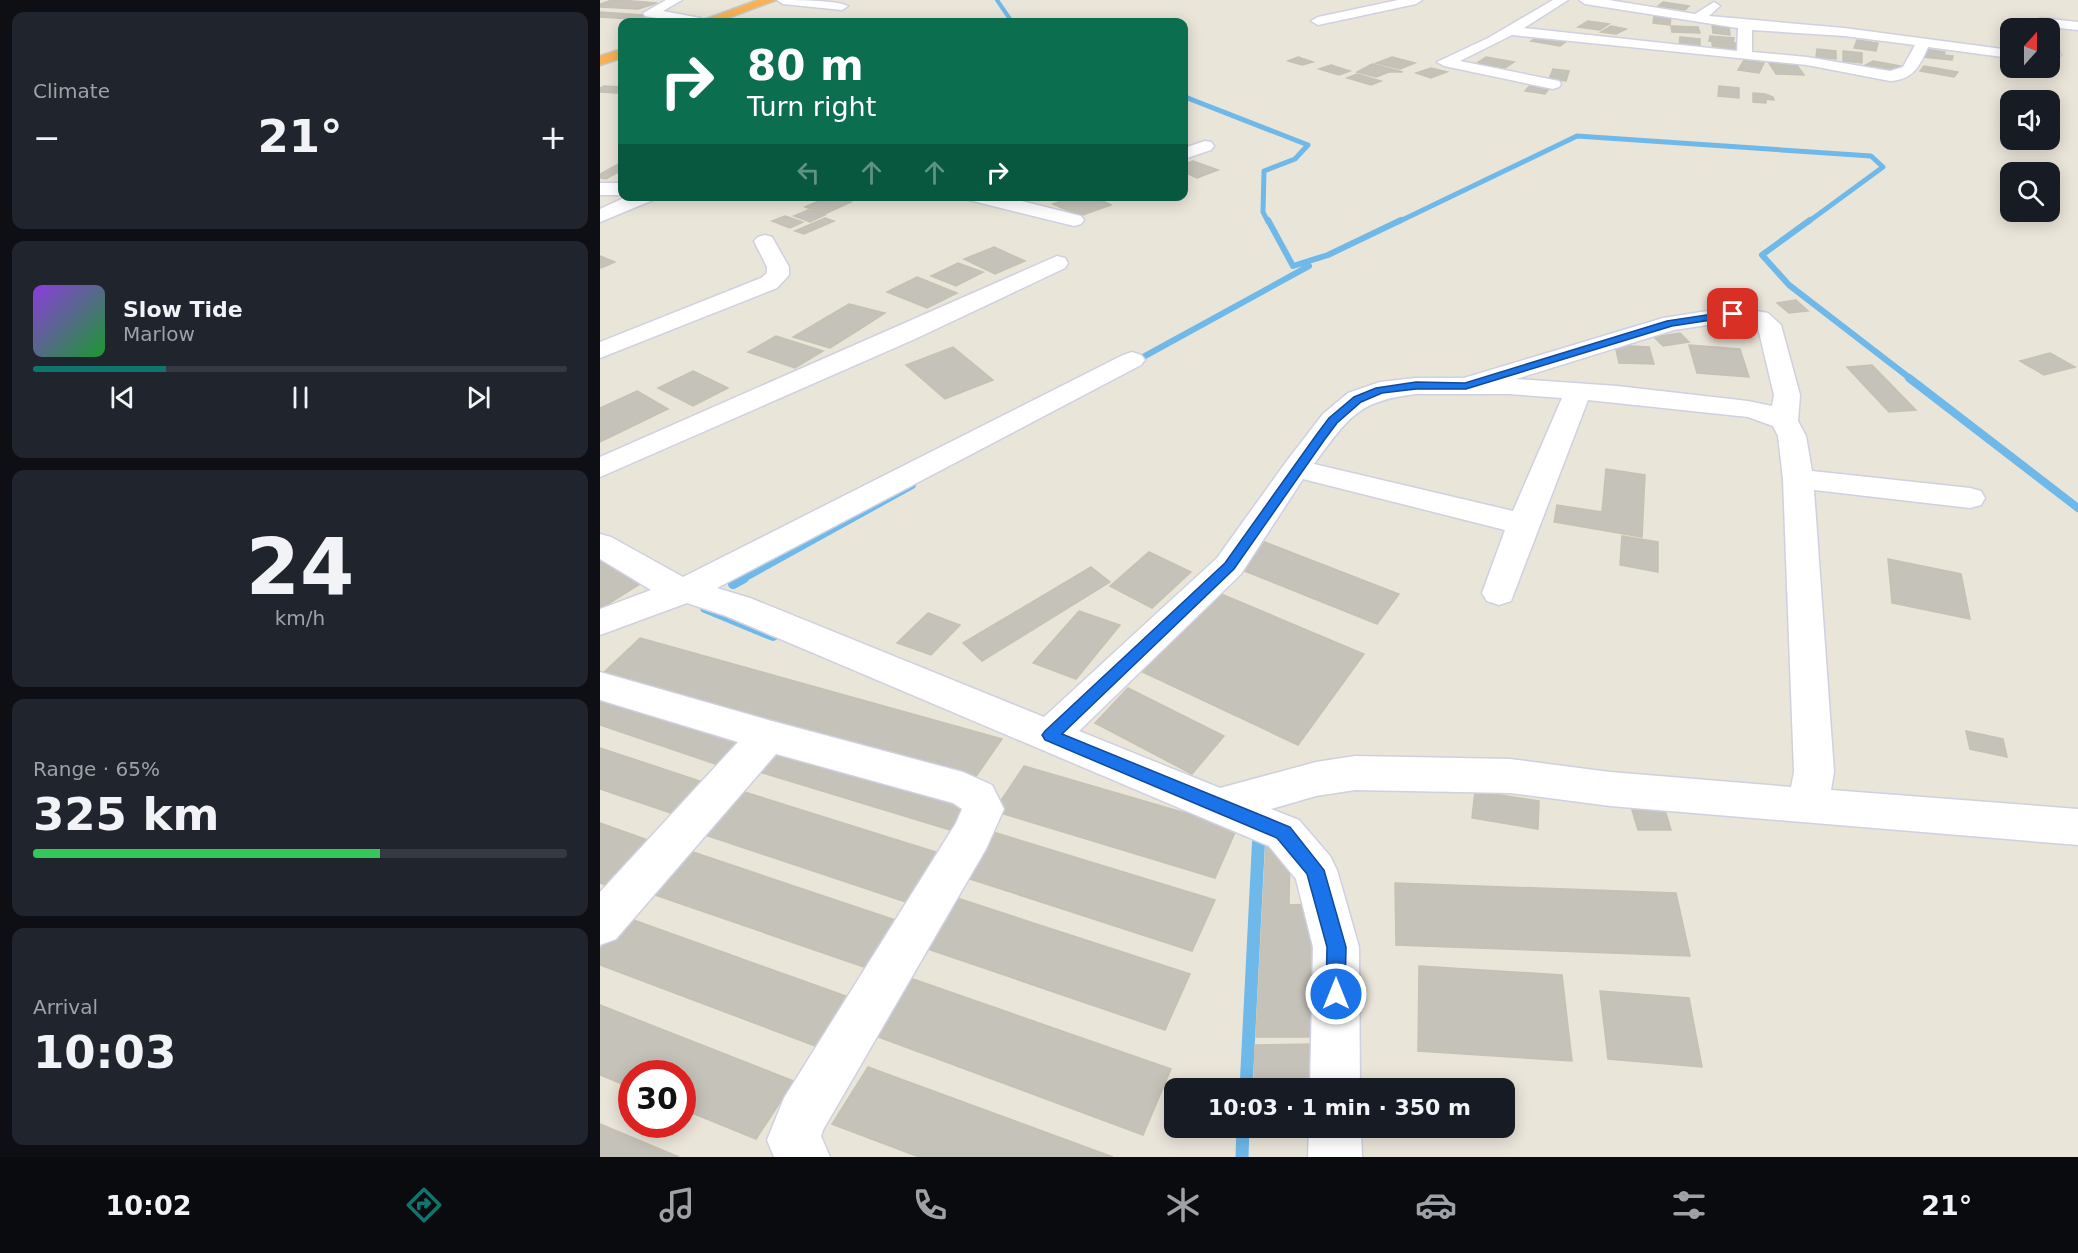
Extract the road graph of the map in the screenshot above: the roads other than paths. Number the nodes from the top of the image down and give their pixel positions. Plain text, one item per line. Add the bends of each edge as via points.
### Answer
1 (676, 0) edge
2 (770, 0) edge
3 (783, 0) edge
4 (1416, 0) edge
5 (1562, 0) edge
6 (1585, 0) edge
7 (1722, 0) edge
8 (842, 6) dead end
9 (678, 18) edge
10 (717, 18) edge
11 (1697, 18) junction
12 (1318, 21) dead end
13 (2060, 24) edge
14 (1743, 25) junction
15 (2078, 26) edge
16 (1509, 31) junction
17 (1923, 42) junction
18 (2000, 53) edge
19 (618, 54) edge
20 (1744, 56) junction
21 (600, 61) edge
22 (1731, 73) dead end
23 (1553, 84) dead end
24 (1205, 146) dead end
25 (1188, 152) edge
26 (634, 201) edge
27 (997, 201) edge
28 (1046, 201) edge
29 (1027, 208) junction
30 (600, 216) edge
31 (1074, 220) dead end
32 (765, 241) dead end
33 (1057, 263) dead end
34 (600, 351) edge
35 (1132, 360) dead end
36 (1466, 386) junction
37 (1578, 391) junction
38 (1784, 421) junction
39 (600, 468) edge
40 (1296, 468) junction
41 (1798, 478) junction
42 (1970, 498) dead end
43 (1523, 525) junction
44 (600, 545) edge
45 (686, 590) junction
46 (1499, 592) dead end
47 (600, 622) edge
48 (600, 686) edge
49 (1050, 735) junction
50 (768, 736) junction
51 (1220, 806) junction
52 (1808, 806) junction
53 (2078, 827) edge
54 (600, 924) edge
55 (1335, 1078) edge
56 (1335, 1138) edge
57 (803, 1157) edge
58 (1335, 1157) edge

1 - 9 street via 651,13
2 - 10 highway
3 - 8 street
4 - 12 street
5 - 16 street
6 - 11 street
7 - 11 street
11 - 14 street
13 - 15 street
14 - 17 street
14 - 20 street
16 - 20 street
16 - 23 street via 1445,63
17 - 18 street
17 - 20 street via 1911,69 1899,77 1807,61
19 - 21 highway
20 - 22 street
24 - 25 street
26 - 30 street
27 - 29 street
28 - 29 street
29 - 31 street
32 - 34 street via 778,267 778,275 769,283
33 - 39 street
35 - 45 street
36 - 37 street
36 - 38 street via 1671,323 1746,315 1769,325 1787,395
36 - 40 street via 1380,390 1358,399 1333,420
37 - 38 street via 1748,409
37 - 43 street
38 - 41 street via 1792,436
40 - 43 street
40 - 49 street via 1229,566
41 - 42 street
41 - 52 street via 1814,772
43 - 46 street
44 - 45 street via 664,583
45 - 47 street
45 - 49 street via 738,607
48 - 50 street
49 - 51 street
50 - 54 street
50 - 57 street via 963,789 978,797 983,809 971,836 802,1116 793,1140
51 - 52 street via 1316,779 1355,773 1510,776
51 - 55 street via 1284,832 1315,870 1336,947
52 - 53 street
56 - 58 street

